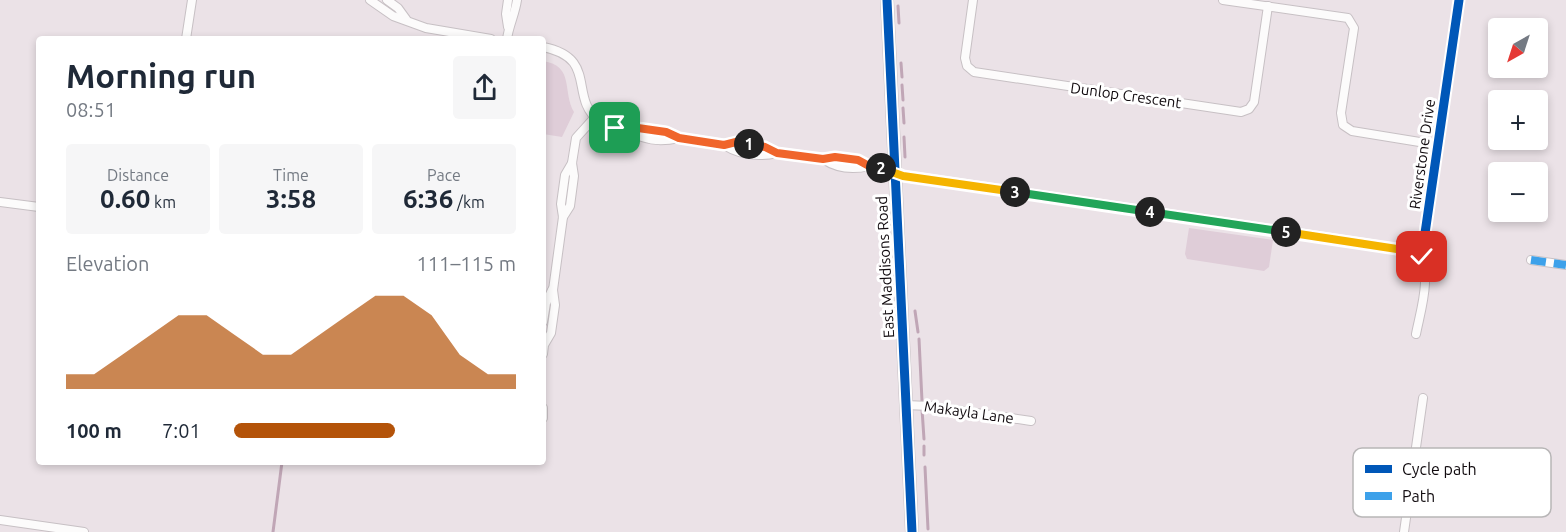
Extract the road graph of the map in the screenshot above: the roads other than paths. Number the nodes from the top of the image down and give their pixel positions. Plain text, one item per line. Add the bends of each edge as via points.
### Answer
1 (370, 0) edge
2 (387, 0) edge
3 (508, 0) edge
4 (517, 0) edge
5 (887, 0) edge
6 (973, 0) edge
7 (1223, 0) edge
8 (1459, 0) edge
9 (191, 1) edge
10 (1268, 6) junction
11 (406, 20) junction
12 (508, 27) junction
13 (434, 34) edge
14 (186, 36) edge
15 (457, 36) edge
16 (507, 36) edge
17 (546, 47) edge
18 (594, 117) junction
19 (1438, 145) junction
20 (895, 173) junction
21 (0, 202) edge
22 (36, 207) edge
23 (1417, 250) junction
24 (1531, 260) dead end
25 (1566, 265) edge
26 (553, 290) junction
27 (546, 303) edge
28 (1416, 334) dead end
29 (546, 341) edge
30 (1423, 398) dead end
31 (906, 405) junction
32 (1031, 421) dead end
33 (1416, 448) edge
34 (1406, 517) edge
35 (0, 520) edge
36 (84, 532) edge
37 (912, 532) edge
38 (1404, 532) edge

1 - 11 street
2 - 11 street
3 - 12 street
4 - 12 street
5 - 20 street, East Maddisons Road
6 - 10 street, Dunlop Crescent via 965,58 974,72 1241,112 1254,102
7 - 10 street
8 - 19 street, Riverstone Drive
9 - 14 street
10 - 19 street via 1351,21 1353,33 1341,118 1345,128
11 - 13 street
12 - 16 street
13 - 15 street
17 - 18 street via 564,53 577,67 586,104
18 - 20 street via 607,126 624,130 655,130 724,145 736,142 765,147 777,153 858,160
18 - 26 street via 576,138 570,206 563,217
19 - 23 street, Riverstone Drive via 1424,240
20 - 23 street
20 - 31 street, East Maddisons Road
21 - 22 street
23 - 28 street via 1424,263 1424,283
24 - 25 street
26 - 27 street
26 - 29 street via 555,304
30 - 33 street
31 - 32 street, Makayla Lane
31 - 37 street, East Maddisons Road
34 - 38 street
35 - 36 street

